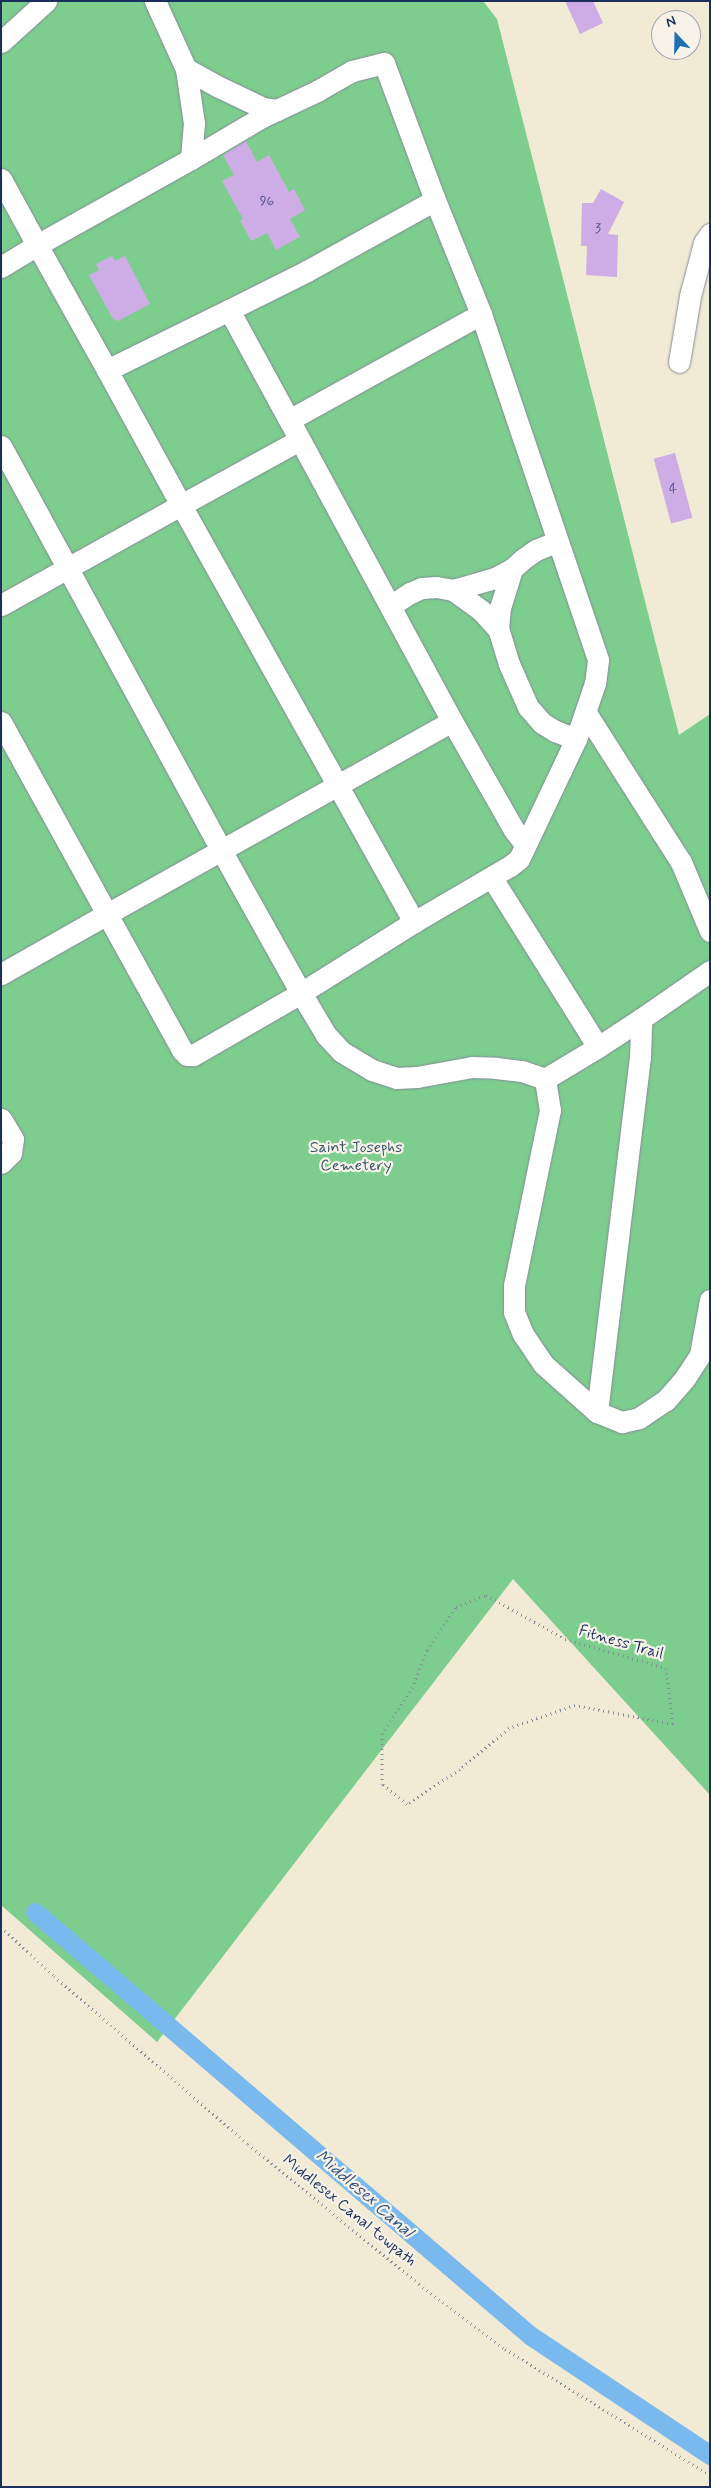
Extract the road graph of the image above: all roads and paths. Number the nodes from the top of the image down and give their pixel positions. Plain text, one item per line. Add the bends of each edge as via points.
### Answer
1 (46, 1) edge
2 (154, 1) edge
3 (1, 42) edge
4 (186, 69) junction
5 (277, 110) junction
6 (191, 159) junction
7 (1, 179) edge
8 (435, 200) junction
9 (710, 234) edge
10 (37, 244) junction
11 (2, 268) edge
12 (229, 310) junction
13 (481, 314) junction
14 (679, 362) dead end
15 (108, 370) junction
16 (289, 420) junction
17 (299, 440) junction
18 (1, 446) edge
19 (180, 505) junction
20 (556, 542) junction
21 (68, 567) junction
22 (512, 569) junction
23 (453, 590) junction
24 (1, 605) edge
25 (390, 606) junction
26 (498, 629) junction
27 (586, 713) junction
28 (452, 721) junction
29 (1, 722) edge
30 (576, 739) junction
31 (339, 786) junction
32 (525, 844) junction
33 (221, 850) junction
34 (492, 878) junction
35 (107, 914) junction
36 (414, 922) junction
37 (710, 931) edge
38 (710, 971) edge
39 (1, 974) edge
40 (301, 993) junction
41 (641, 1019) junction
42 (598, 1047) junction
43 (545, 1079) junction
44 (1, 1119) edge
45 (1, 1163) edge
46 (710, 1300) edge
47 (705, 1356) edge
48 (597, 1412) junction
49 (412, 1688) joint
50 (1, 1927) edge
51 (710, 2475) edge

1 - 3 street
2 - 4 street
4 - 5 street via 263,108
4 - 6 street via 194,123
5 - 6 street
5 - 8 street via 352,71 384,63
6 - 10 street
7 - 10 street
8 - 12 street
8 - 13 street
9 - 14 street via 704,243 690,296
10 - 11 street
10 - 15 street
12 - 15 street
12 - 16 street
13 - 16 street
13 - 20 street
15 - 19 street
16 - 17 street
17 - 19 street
17 - 25 street
18 - 21 street
19 - 21 street
19 - 31 street
20 - 22 street via 529,554
20 - 27 street via 598,660
21 - 24 street
21 - 33 street
22 - 23 street via 496,578
22 - 26 street via 500,608
23 - 25 street via 422,588
23 - 26 street via 482,611
25 - 28 street
26 - 30 street via 528,707 542,723
27 - 30 street
27 - 37 street via 681,862
28 - 31 street
28 - 32 street
29 - 35 street
30 - 32 street
31 - 33 street
31 - 36 street
32 - 34 street via 519,859
33 - 35 street
33 - 40 street
34 - 36 street
34 - 42 street
35 - 39 street
35 - 40 street via 186,1054 193,1055
36 - 40 street
38 - 41 street
40 - 43 street via 326,1035 342,1052 372,1070 396,1078 472,1067 496,1068 522,1071
41 - 42 street
41 - 48 street via 640,1058
42 - 43 street
43 - 48 street via 550,1110 514,1285 514,1312 523,1334 543,1364
44 - 45 street via 13,1139 11,1152
46 - 47 street
47 - 48 street via 666,1400 639,1418 622,1422
49 - 49 path, Fitness Trail via 427,1650 456,1607 486,1595 565,1639 666,1668 672,1724 575,1705 509,1728 460,1769 407,1804 382,1784 382,1734
50 - 51 path, Middlesex Canal towpath via 248,2144 419,2284 505,2350

